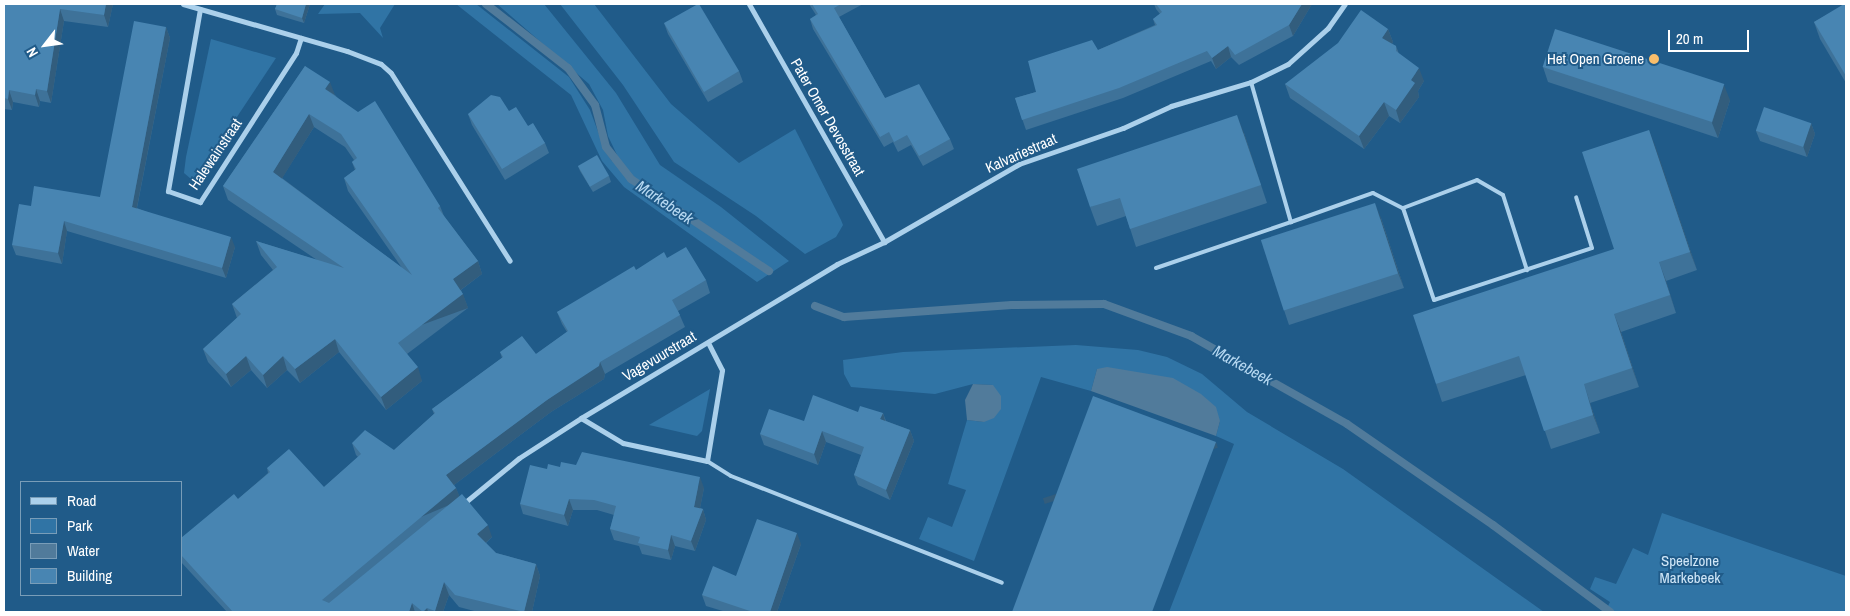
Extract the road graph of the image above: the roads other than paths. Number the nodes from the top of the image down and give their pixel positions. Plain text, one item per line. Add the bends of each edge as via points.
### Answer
1 (183, 4) edge
2 (749, 4) edge
3 (1346, 4) edge
4 (200, 9) junction
5 (301, 38) junction
6 (1251, 82) junction
7 (1576, 197) dead end
8 (1403, 208) junction
9 (1291, 222) junction
10 (884, 242) junction
11 (510, 261) dead end
12 (1156, 268) dead end
13 (1527, 270) junction
14 (708, 342) junction
15 (581, 418) junction
16 (707, 461) junction
17 (459, 508) edge
18 (1002, 583) dead end

1 - 4 street
2 - 10 street, Pater Omer Devosstraat
3 - 6 street, Kalvariestraat via 1328,28 1288,64
4 - 5 street
4 - 5 street, Halewainstraat via 168,191 200,202 296,53
5 - 11 street via 381,64 391,73
6 - 9 lane
6 - 10 street, Kalvariestraat via 1171,106 1123,128 1019,164
7 - 13 lane via 1592,248
8 - 9 lane via 1373,194
8 - 13 lane via 1477,180 1503,195
8 - 13 lane via 1434,300
9 - 12 lane
10 - 14 street, Kalvariestraat via 837,264
14 - 15 street, Vagevuurstraat
14 - 16 street, Vagevuurstraat via 722,370
15 - 16 street via 623,443
15 - 17 street, Vagevuurstraat via 519,458
16 - 18 lane via 731,476

